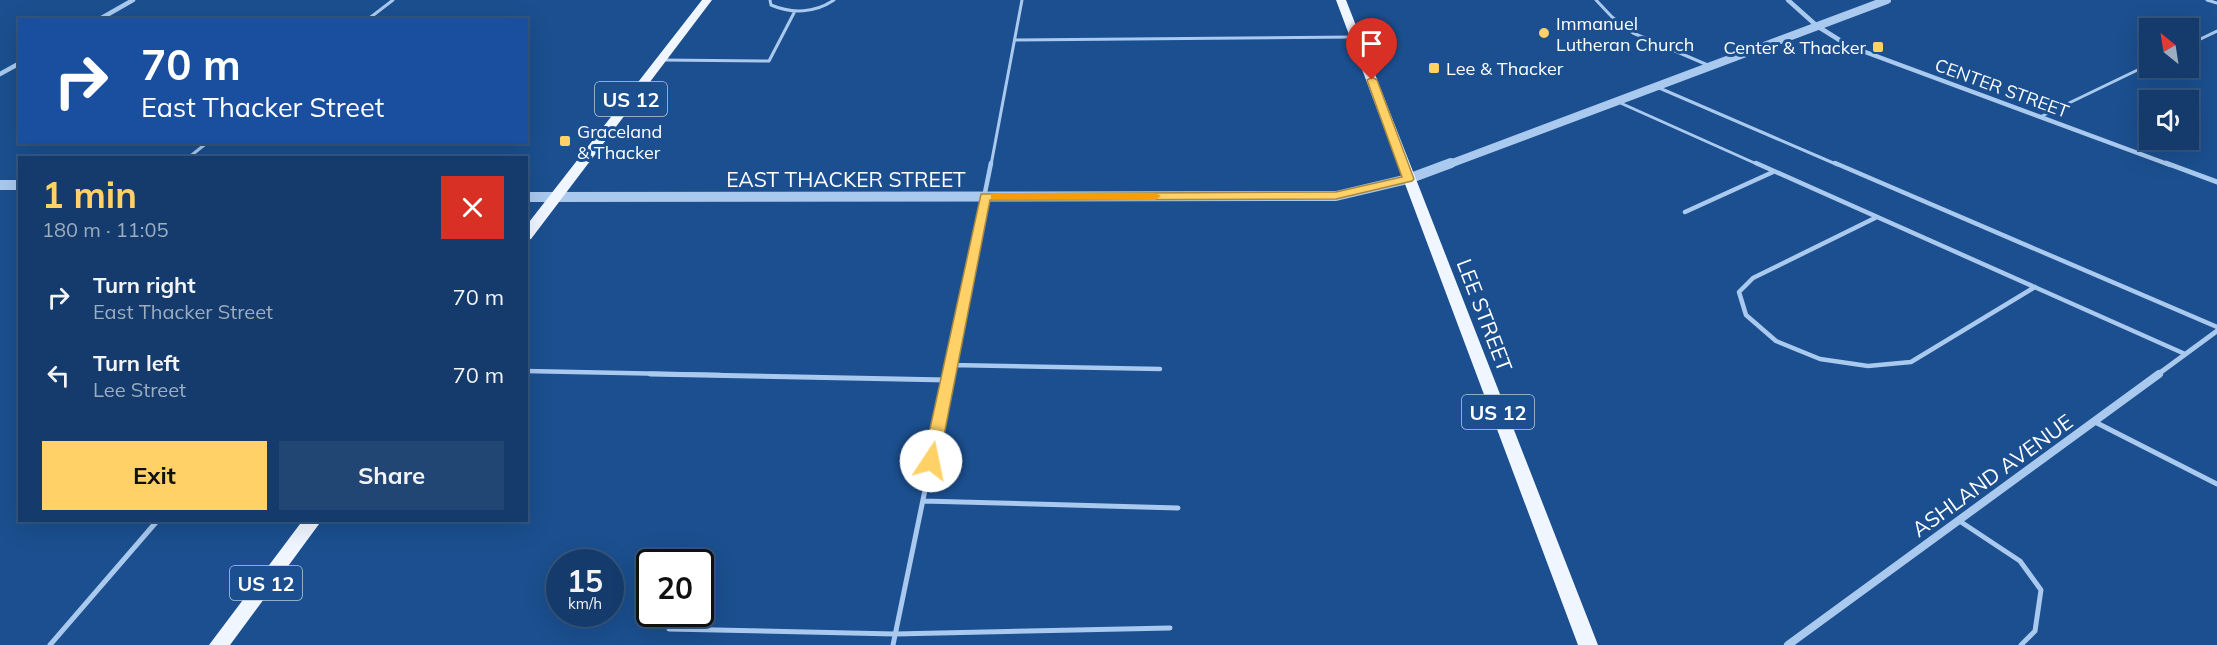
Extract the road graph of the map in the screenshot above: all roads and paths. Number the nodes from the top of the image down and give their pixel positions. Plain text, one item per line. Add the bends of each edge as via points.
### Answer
1 (133, 0) edge
2 (393, 0) edge
3 (707, 0) edge
4 (770, 0) edge
5 (834, 0) edge
6 (1022, 0) edge
7 (1341, 0) edge
8 (1596, 0) edge
9 (1788, 0) edge
10 (1887, 0) edge
11 (2207, 0) edge
12 (2217, 3) edge
13 (795, 11) junction
14 (102, 18) edge
15 (370, 18) edge
16 (1817, 26) junction
17 (2217, 31) edge
18 (1357, 37) junction
19 (1015, 40) junction
20 (2199, 40) edge
21 (661, 60) junction
22 (18, 64) edge
23 (1710, 66) junction
24 (2139, 69) edge
25 (0, 74) edge
26 (1655, 87) junction
27 (1616, 101) junction
28 (2040, 117) junction
29 (206, 144) edge
30 (190, 156) edge
31 (1773, 172) junction
32 (1408, 179) junction
33 (2217, 182) edge
34 (0, 185) edge
35 (18, 185) edge
36 (528, 197) edge
37 (985, 197) junction
38 (555, 198) junction
39 (1685, 212) dead end
40 (1875, 218) junction
41 (528, 233) edge
42 (2035, 287) junction
43 (2217, 327) edge
44 (2217, 332) edge
45 (2185, 354) junction
46 (951, 365) junction
47 (1160, 369) dead end
48 (528, 371) edge
49 (947, 380) junction
50 (2093, 422) junction
51 (2217, 484) edge
52 (923, 501) junction
53 (1178, 508) dead end
54 (1958, 520) junction
55 (156, 522) edge
56 (311, 522) edge
57 (1170, 628) dead end
58 (669, 629) dead end
59 (896, 634) junction
60 (50, 645) edge
61 (219, 645) edge
62 (893, 645) edge
63 (1588, 645) edge
64 (1788, 645) edge
65 (2021, 645) edge

1 - 14 street
2 - 15 lane
3 - 21 main road, US 12
4 - 13 lane via 777,8
5 - 13 lane via 825,6
6 - 19 lane
7 - 18 main road, LEE STREET / US 12
8 - 23 lane via 1633,33
9 - 16 street, CENTER STREET
10 - 16 street, EAST THACKER STREET
11 - 12 lane
13 - 21 lane via 769,61
16 - 23 street, EAST THACKER STREET
16 - 28 street, CENTER STREET via 1849,46
17 - 20 lane
18 - 19 lane
18 - 32 main road, LEE STREET / US 12
19 - 37 lane
21 - 38 main road, US 12
22 - 25 street
23 - 26 street, EAST THACKER STREET
24 - 28 lane
26 - 27 street, EAST THACKER STREET
26 - 43 lane
27 - 31 lane
27 - 32 street, EAST THACKER STREET
28 - 33 street, CENTER STREET
29 - 30 lane
31 - 39 lane
31 - 40 lane
32 - 37 street, EAST THACKER STREET via 1336,195
32 - 63 main road, LEE STREET / US 12
34 - 35 street
36 - 38 street, EAST THACKER STREET
37 - 38 street, EAST THACKER STREET
37 - 46 lane
38 - 41 main road, US 12
40 - 42 lane
40 - 42 lane via 1753,278 1739,292 1746,315 1776,341 1820,359 1868,366 1901,363 1911,362
42 - 45 lane
44 - 45 street, ASHLAND AVENUE
45 - 50 street, ASHLAND AVENUE
46 - 47 lane
46 - 49 lane
48 - 49 lane
49 - 52 lane
50 - 51 lane
50 - 54 street, ASHLAND AVENUE
52 - 53 lane
52 - 59 lane
54 - 64 street, ASHLAND AVENUE
54 - 65 lane via 2020,561 2041,590 2035,631
55 - 60 lane
56 - 61 main road, US 12
57 - 59 lane
58 - 59 lane
59 - 62 lane

